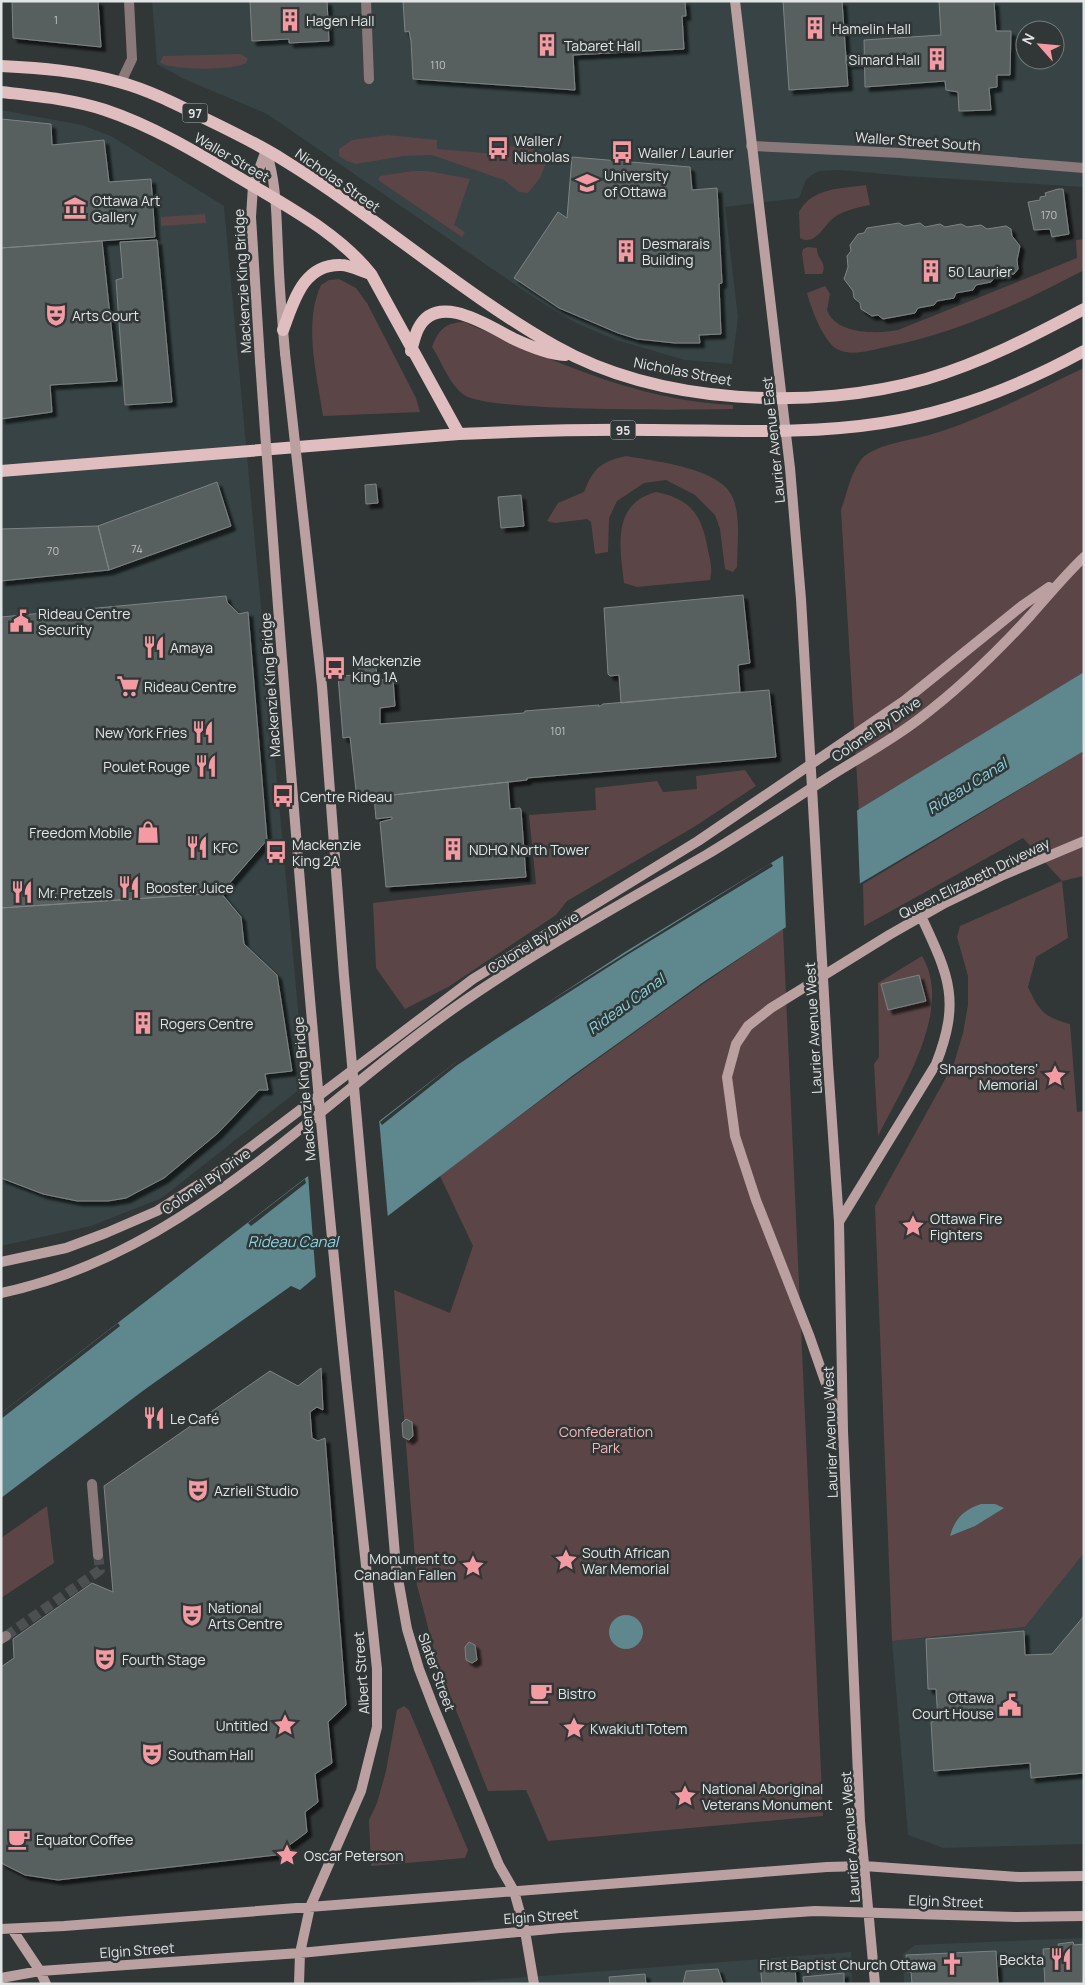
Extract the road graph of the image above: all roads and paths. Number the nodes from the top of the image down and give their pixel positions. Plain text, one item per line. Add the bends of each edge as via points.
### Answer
1 (129, 1) edge
2 (366, 1) edge
3 (735, 1) edge
4 (1, 66) edge
5 (369, 80) dead end
6 (121, 82) junction
7 (1, 92) edge
8 (751, 146) junction
9 (266, 150) junction
10 (1084, 168) edge
11 (253, 186) junction
12 (277, 200) junction
13 (371, 274) junction
14 (1084, 309) edge
15 (283, 330) junction
16 (411, 351) junction
17 (1084, 351) edge
18 (575, 356) junction
19 (783, 398) junction
20 (786, 432) junction
21 (459, 434) junction
22 (1, 471) edge
23 (1084, 557) edge
24 (1059, 581) junction
25 (1084, 841) edge
26 (819, 879) joint
27 (921, 916) junction
28 (839, 1222) junction
29 (1, 1262) edge
30 (1, 1293) edge
31 (346, 1378) joint
32 (843, 1431) junction
33 (92, 1484) dead end
34 (98, 1555) tunnel mouth
35 (864, 1866) junction
36 (1084, 1876) edge
37 (514, 1891) junction
38 (310, 1907) junction
39 (869, 1911) junction
40 (1084, 1916) edge
41 (6, 1929) edge
42 (525, 1931) junction
43 (300, 1953) junction
44 (40, 1971) junction
45 (1, 1978) edge
46 (46, 1984) edge
47 (299, 1984) edge
48 (534, 1984) edge
49 (875, 1984) edge

1 - 6 street via 132,59
2 - 5 street
3 - 8 main road, Laurier Avenue East
4 - 6 main road, Waller Street / 97 via 73,72
6 - 9 main road, Waller Street / 97 via 176,104
7 - 11 main road, Waller Street / 97 via 74,101 105,110 162,134
8 - 10 street, Waller Street South via 900,153
8 - 19 main road, Laurier Avenue East
9 - 11 main road, Mackenzie King Bridge
9 - 12 main road via 274,174
9 - 18 main road, Nicholas Street / 97 via 490,304
11 - 12 main road, Waller Street / 97
11 - 31 main road, Mackenzie King Bridge, bridge via 251,226 296,847
12 - 13 main road via 352,253
12 - 15 main road
13 - 15 main road via 340,265 312,273 300,286
13 - 16 main road
14 - 19 main road, Nicholas Street via 1006,349 927,378 887,388
15 - 37 main road, Slater Street, bridge via 321,676 396,1567 407,1629 419,1669 499,1865
16 - 18 main road via 420,326 434,314 457,312 515,340 545,351
16 - 21 main road
17 - 20 main road, 95 via 1012,386 959,405 884,423
18 - 19 main road, Nicholas Street via 666,386 736,397
19 - 20 main road, Laurier Avenue East
20 - 21 main road, 95 via 525,431
20 - 26 main road, Laurier Avenue East, bridge via 801,590
21 - 22 main road
23 - 24 main road, Colonel By Drive
24 - 29 main road, Colonel By Drive via 1023,605 904,701 723,824 474,979 214,1175 157,1211 106,1233 42,1254
24 - 30 main road, Colonel By Drive via 981,667 918,720 710,853 478,992 218,1192 169,1225 116,1255 59,1278
25 - 27 main road, Queen Elizabeth Driveway via 1001,876
26 - 28 main road, Laurier Avenue West, bridge
27 - 28 main road via 946,971 950,988 951,1008 942,1048 936,1064
27 - 32 main road, Queen Elizabeth Driveway via 756,1019 736,1044 728,1076 738,1145
28 - 32 main road, Laurier Avenue West
31 - 38 main road, Albert Street via 377,1669 377,1727 361,1791
32 - 35 main road, Laurier Avenue West
33 - 34 street
35 - 36 main road, Elgin Street via 1019,1877
35 - 37 main road, Elgin Street via 751,1871
35 - 39 main road, Laurier Avenue West
37 - 38 main road, Elgin Street
37 - 42 main road, Slater Street
38 - 41 main road, Elgin Street
38 - 43 main road, Albert Street
39 - 40 main road, Elgin Street via 1016,1917
39 - 42 main road, Elgin Street via 830,1910
39 - 49 main road, Laurier Avenue West
41 - 44 main road
42 - 43 main road, Elgin Street
42 - 48 main road, Slater Street
43 - 44 main road, Elgin Street
43 - 47 main road, Albert Street
44 - 45 main road, Elgin Street
44 - 46 main road

